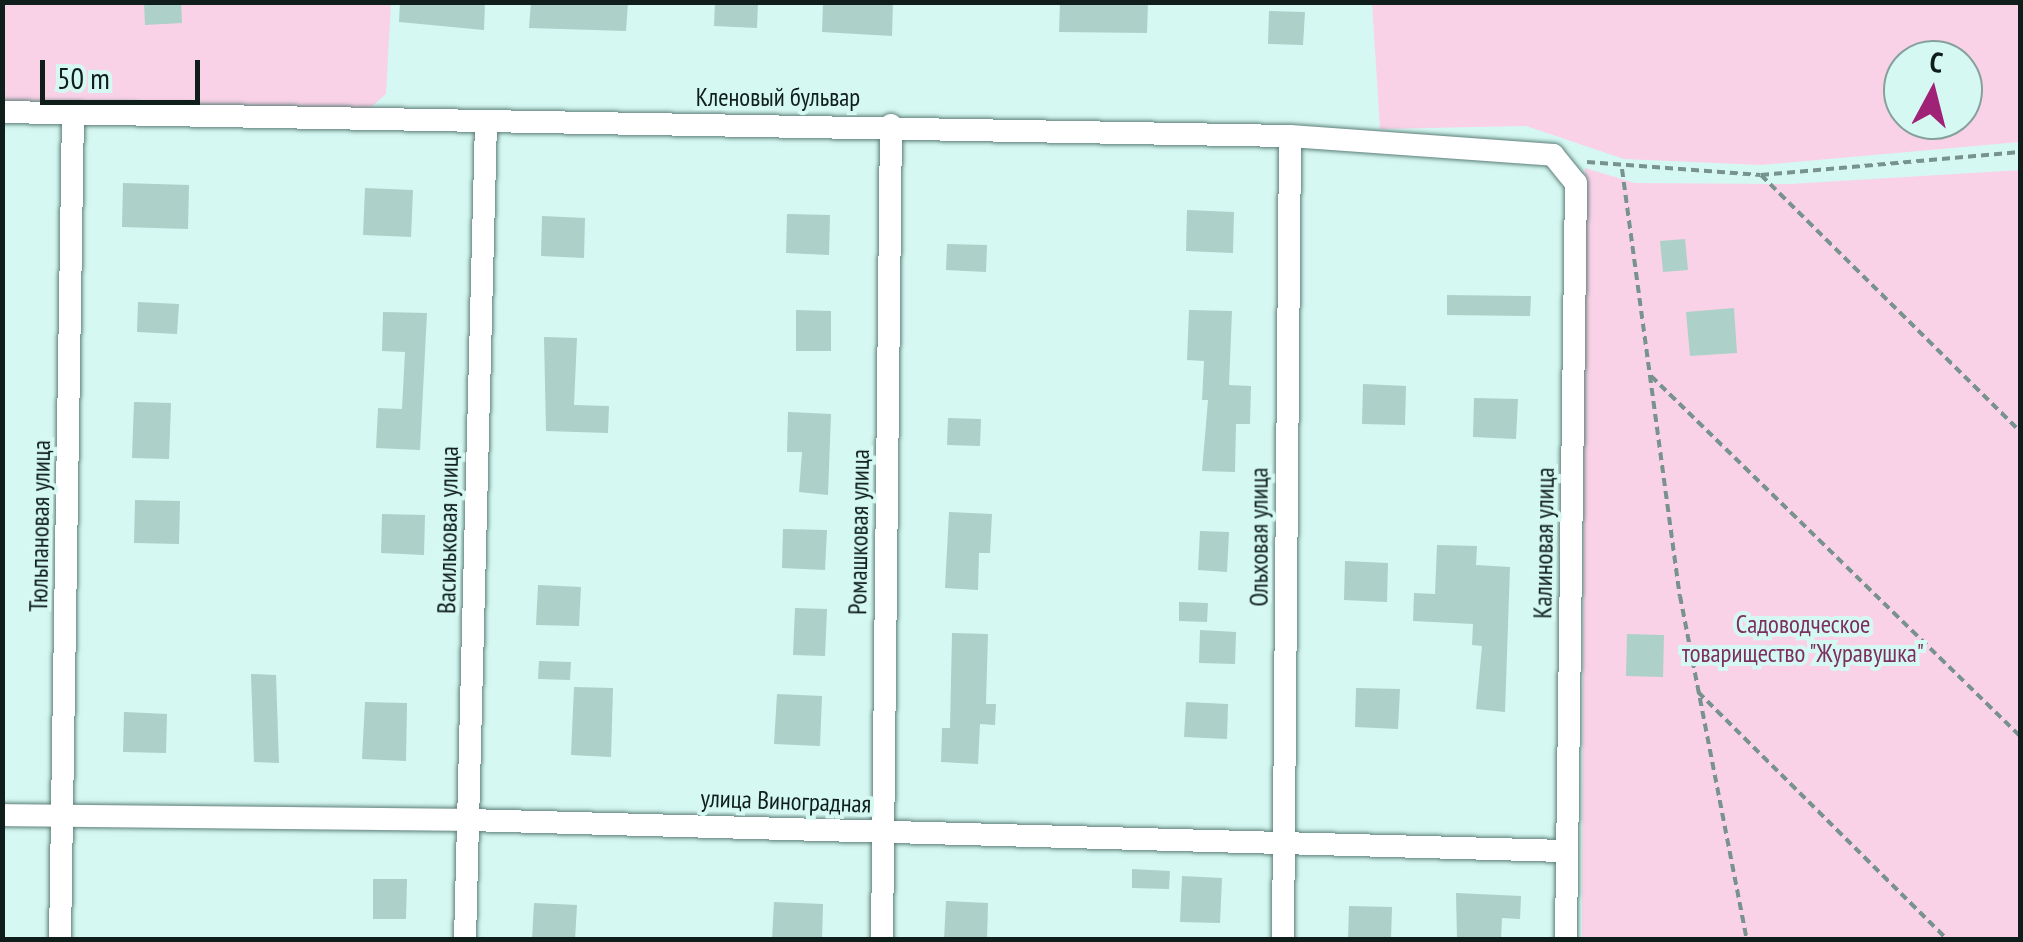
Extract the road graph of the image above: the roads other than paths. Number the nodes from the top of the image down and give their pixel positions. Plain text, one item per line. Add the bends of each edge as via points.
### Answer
1 (2, 112) edge
2 (73, 113) junction
3 (486, 122) junction
4 (891, 125) junction
5 (1290, 136) junction
6 (1553, 155) joint
7 (2, 815) edge
8 (62, 816) junction
9 (468, 820) junction
10 (883, 832) junction
11 (1284, 843) junction
12 (1568, 851) junction
13 (60, 940) edge
14 (465, 940) edge
15 (882, 940) edge
16 (1283, 940) edge
17 (1566, 940) edge

1 - 2 street, Кленовый бульвар
2 - 3 street, Кленовый бульвар
2 - 8 street, Тюльпановая улица
3 - 4 street, Кленовый бульвар
3 - 9 street, Васильковая улица
4 - 5 street, Кленовый бульвар
4 - 10 street, Ромашковая улица
5 - 6 street, Кленовый бульвар
5 - 11 street, Ольховая улица
6 - 12 street, Калиновая улица via 1576,183
7 - 8 street, улица Виноградная
8 - 9 street, улица Виноградная
8 - 13 street, Тюльпановая улица
9 - 10 street, улица Виноградная
9 - 14 street, Васильковая улица
10 - 11 street, улица Виноградная
10 - 15 street, Ромашковая улица
11 - 12 street, улица Виноградная
11 - 16 street, Ольховая улица
12 - 17 street, Калиновая улица

